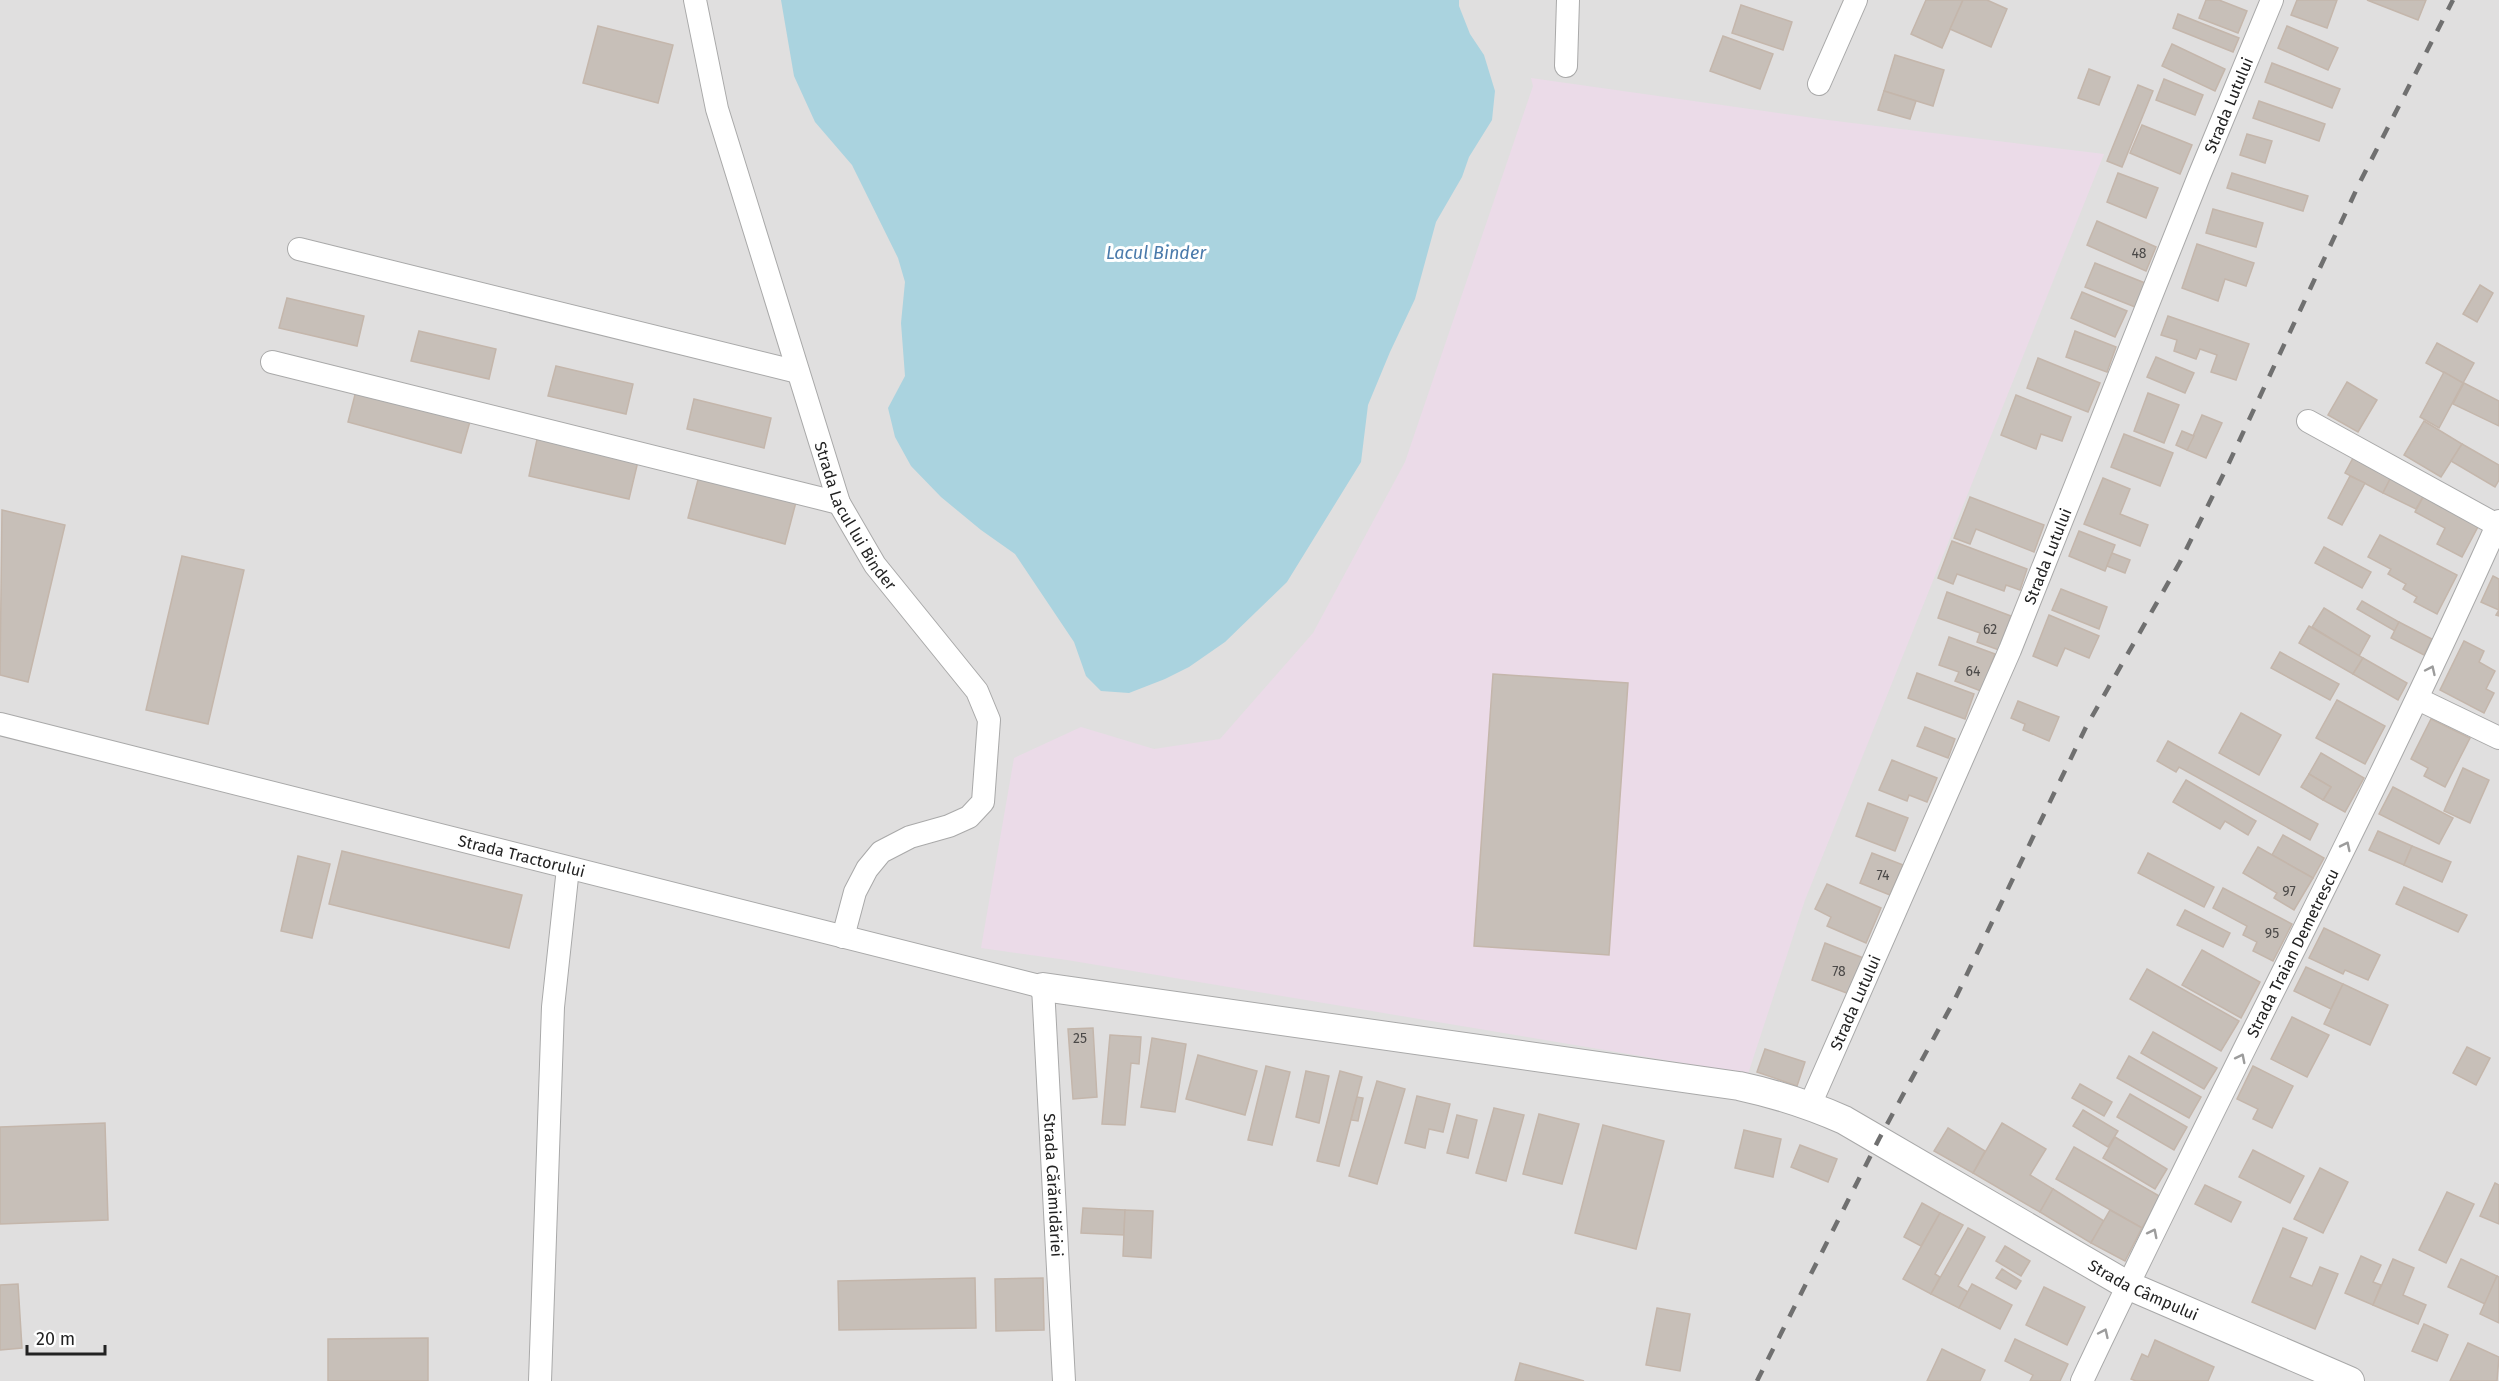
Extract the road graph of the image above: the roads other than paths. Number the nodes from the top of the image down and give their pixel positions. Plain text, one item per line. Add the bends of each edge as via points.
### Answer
1 (695, 0) edge
2 (1568, 0) edge
3 (1856, 0) edge
4 (2272, 0) edge
5 (1566, 66) dead end
6 (1819, 84) dead end
7 (299, 249) dead end
8 (272, 362) dead end
9 (798, 372) junction
10 (2308, 421) dead end
11 (839, 503) junction
12 (2498, 523) edge
13 (2418, 699) junction
14 (0, 724) edge
15 (2499, 738) edge
16 (568, 868) junction
17 (843, 937) junction
18 (1044, 987) junction
19 (1810, 1105) junction
20 (2127, 1285) junction
21 (540, 1381) edge
22 (1064, 1381) edge
23 (2082, 1381) edge
24 (2350, 1381) edge

1 - 9 street, Strada Lacul lui Binder via 717,109
2 - 5 street
3 - 6 street
4 - 19 street, Strada Lutului via 2010,650
7 - 9 street
8 - 11 street
9 - 11 street, Strada Lacul lui Binder
10 - 12 street
11 - 17 street, Strada Lacul lui Binder via 875,565 977,691 989,720 983,802 969,817 910,837 881,852 855,892
13 -> 12 street, Strada Traian Demetrescu
13 - 15 street
20 -> 13 street, Strada Traian Demetrescu
14 - 16 street, Strada Tractorului
16 - 17 street, Strada Tractorului
16 - 21 street via 554,1007
17 - 18 street, Strada Tractorului
18 - 19 street, Strada Câmpului via 1739,1086
18 - 22 street, Strada Cărămidăriei
19 - 20 street, Strada Câmpului via 1879,1139
23 -> 20 street, Strada Traian Demetrescu
20 - 24 street, Strada Câmpului

